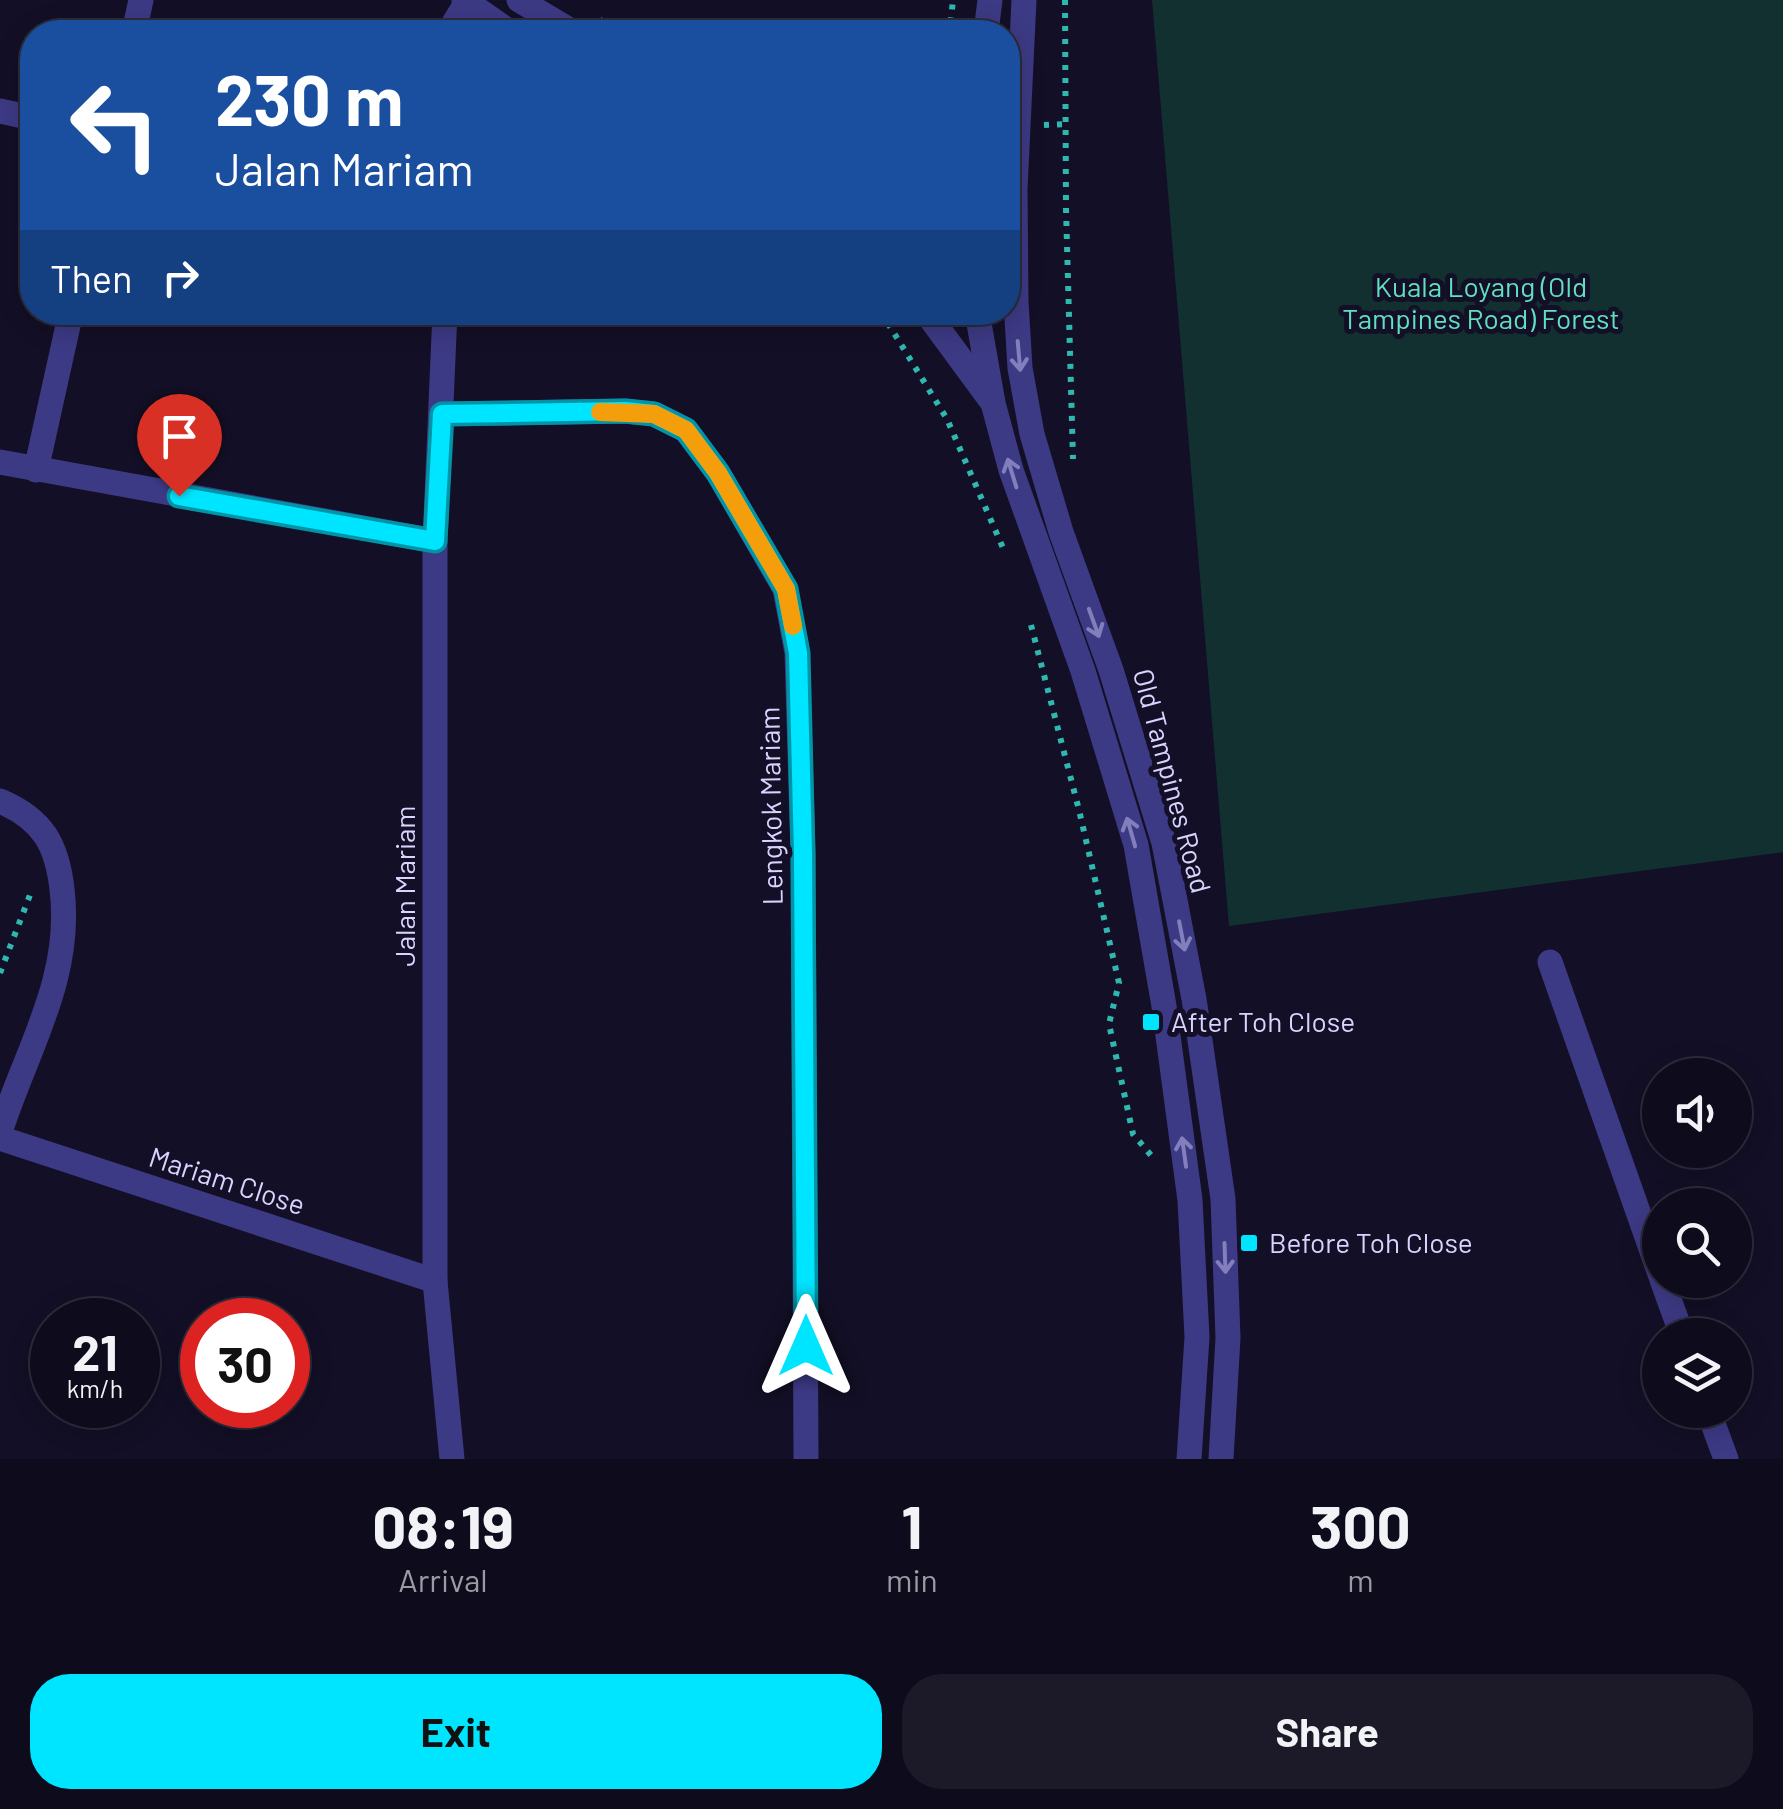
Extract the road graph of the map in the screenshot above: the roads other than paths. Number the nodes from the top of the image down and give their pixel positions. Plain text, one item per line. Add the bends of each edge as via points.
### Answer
1 (466, 0) edge
2 (520, 0) edge
3 (1024, 0) edge
4 (494, 20) edge
5 (553, 20) edge
6 (1020, 51) edge
7 (68, 325) edge
8 (445, 325) edge
9 (936, 325) edge
10 (979, 325) edge
11 (1017, 325) edge
12 (993, 403) junction
13 (442, 414) junction
14 (0, 462) edge
15 (36, 470) junction
16 (435, 541) junction
17 (0, 801) edge
18 (1550, 962) dead end
19 (0, 1135) edge
20 (1642, 1223) edge
21 (436, 1281) junction
22 (1715, 1428) edge
23 (452, 1459) edge
24 (806, 1459) edge
25 (1189, 1459) edge
26 (1221, 1459) edge
27 (1726, 1459) edge

1 - 4 street
2 - 5 street
3 - 6 street, Old Tampines Road
7 - 15 street
8 - 13 street, Jalan Mariam
9 - 12 street
10 - 12 street, Old Tampines Road
11 -> 26 street, Old Tampines Road via 1032,434 1164,842 1194,999 1223,1199 1228,1338
25 -> 12 street, Old Tampines Road via 1197,1336 1190,1200 1136,845
13 - 16 street, Jalan Mariam
13 - 24 street, Lengkok Mariam via 625,411 654,414 686,430 786,589 798,653 803,853
14 - 15 street
15 - 16 street
16 - 21 street, Jalan Mariam
17 - 19 street, Mariam Close via 44,832 59,859 65,911 62,961 48,1010
18 - 20 street
19 - 21 street, Mariam Close
21 - 23 street, Jalan Mariam
22 - 27 street

